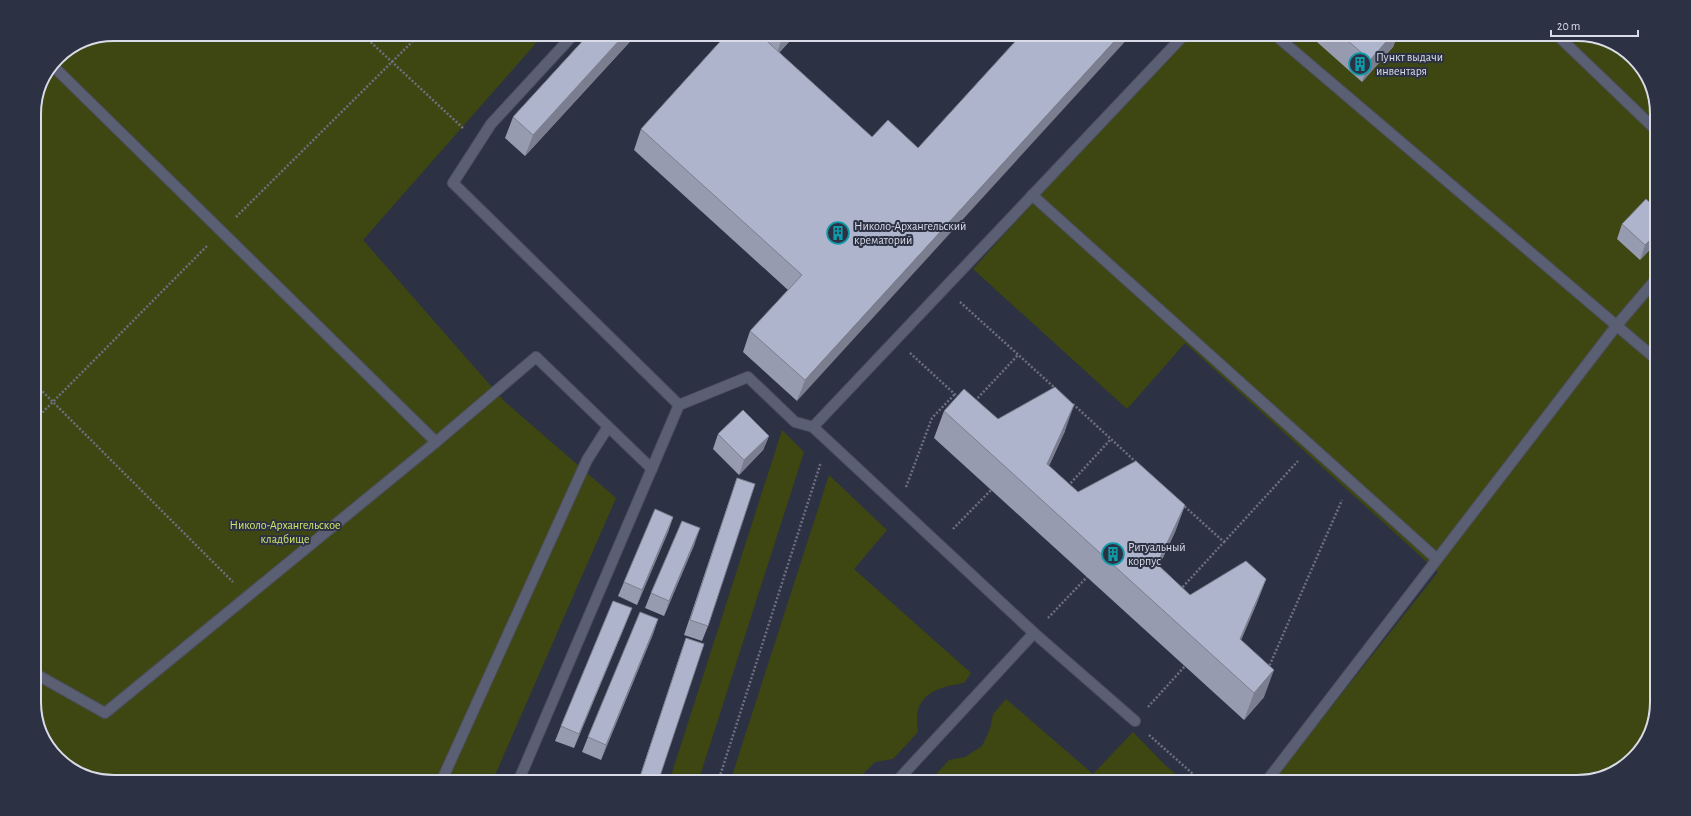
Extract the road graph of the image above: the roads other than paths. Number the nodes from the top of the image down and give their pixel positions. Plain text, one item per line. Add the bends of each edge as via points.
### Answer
1 (568, 41) edge
2 (1178, 41) edge
3 (1282, 41) edge
4 (1563, 41) edge
5 (56, 69) edge
6 (1650, 124) edge
7 (1032, 196) junction
8 (1650, 286) edge
9 (1617, 325) junction
10 (1650, 354) edge
11 (679, 405) junction
12 (608, 427) junction
13 (813, 427) junction
14 (436, 442) junction
15 (652, 469) junction
16 (1437, 559) junction
17 (1034, 633) junction
18 (41, 677) edge
19 (1135, 721) road end
20 (444, 775) edge
21 (521, 775) edge
22 (902, 775) edge
23 (1271, 775) edge

1 - 11 lane via 491,124 453,183
2 - 7 lane
3 - 9 lane
4 - 6 lane
5 - 14 lane
7 - 13 lane
7 - 16 lane
8 - 9 lane
9 - 10 lane
9 - 16 lane
11 - 13 lane via 748,378 795,422
11 - 15 lane
12 - 14 lane via 536,357
12 - 15 lane
12 - 20 lane via 588,460
13 - 17 lane
14 - 18 lane via 105,713
15 - 21 lane
16 - 23 lane
17 - 19 lane
17 - 22 lane

